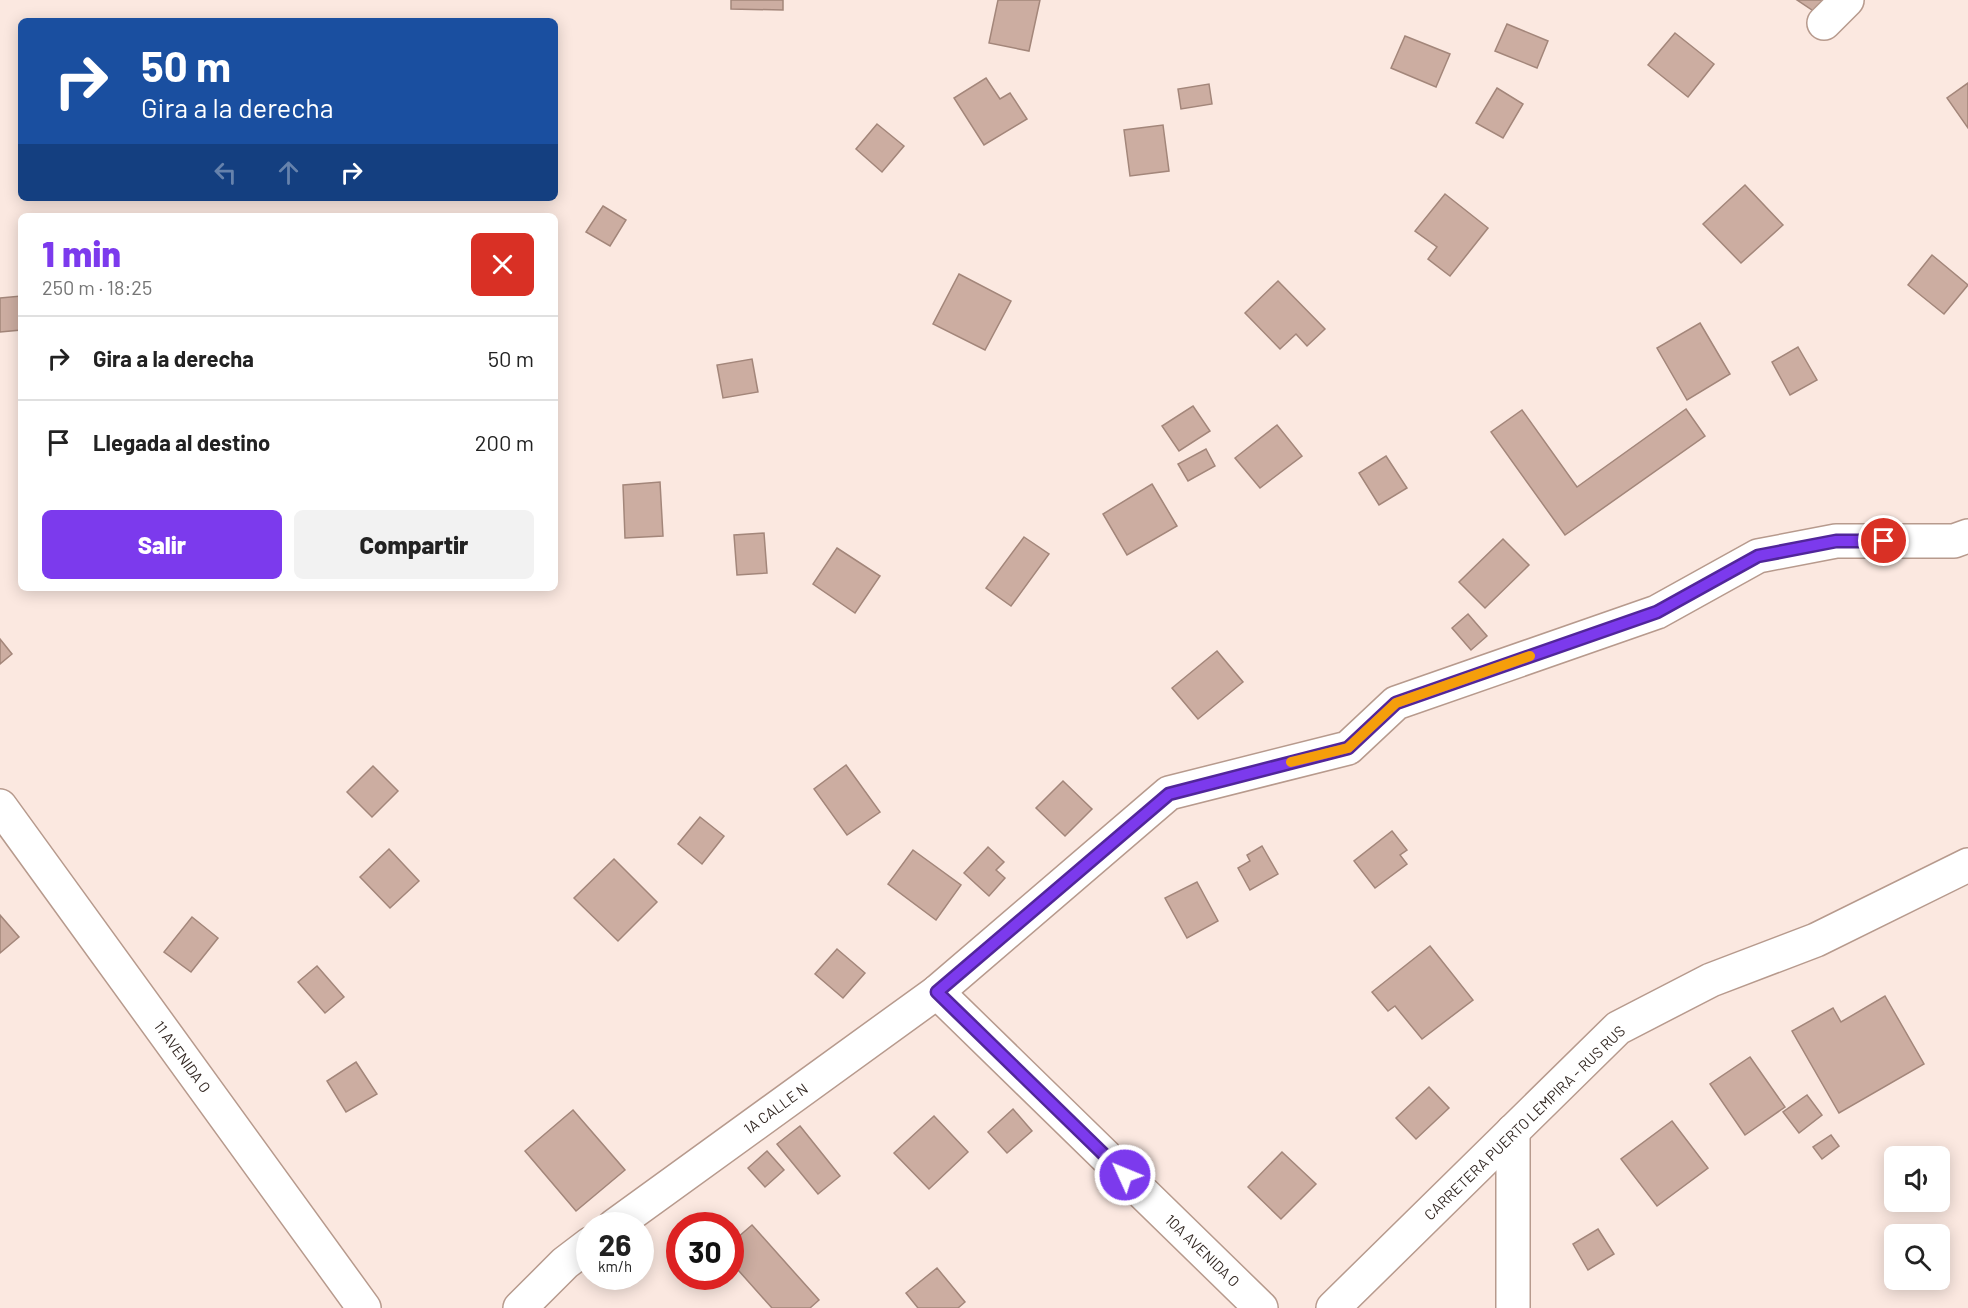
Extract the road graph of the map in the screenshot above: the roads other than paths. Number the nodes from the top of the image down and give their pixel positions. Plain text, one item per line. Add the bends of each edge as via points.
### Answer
1 (1847, 0) edge
2 (1824, 22) dead end
3 (1968, 536) edge
4 (0, 806) edge
5 (1968, 866) edge
6 (937, 992) junction
7 (1514, 1131) junction
8 (633, 1212) edge
9 (576, 1255) edge
10 (364, 1308) edge
11 (520, 1308) edge
12 (1261, 1308) edge
13 (1333, 1308) edge
14 (1513, 1308) edge

1 - 2 street
3 - 6 street, 1A CALLE N via 1954,541 1836,541 1758,556 1657,612 1396,703 1348,748 1169,794
4 - 10 street, 11 AVENIDA O
5 - 7 street, CARRETERA PUERTO LEMPIRA - RUS RUS via 1816,940 1712,980 1618,1028
6 - 8 street, 1A CALLE N
6 - 12 street, 10A AVENIDA O
7 - 13 street, CARRETERA PUERTO LEMPIRA - RUS RUS
7 - 14 street
9 - 11 street

